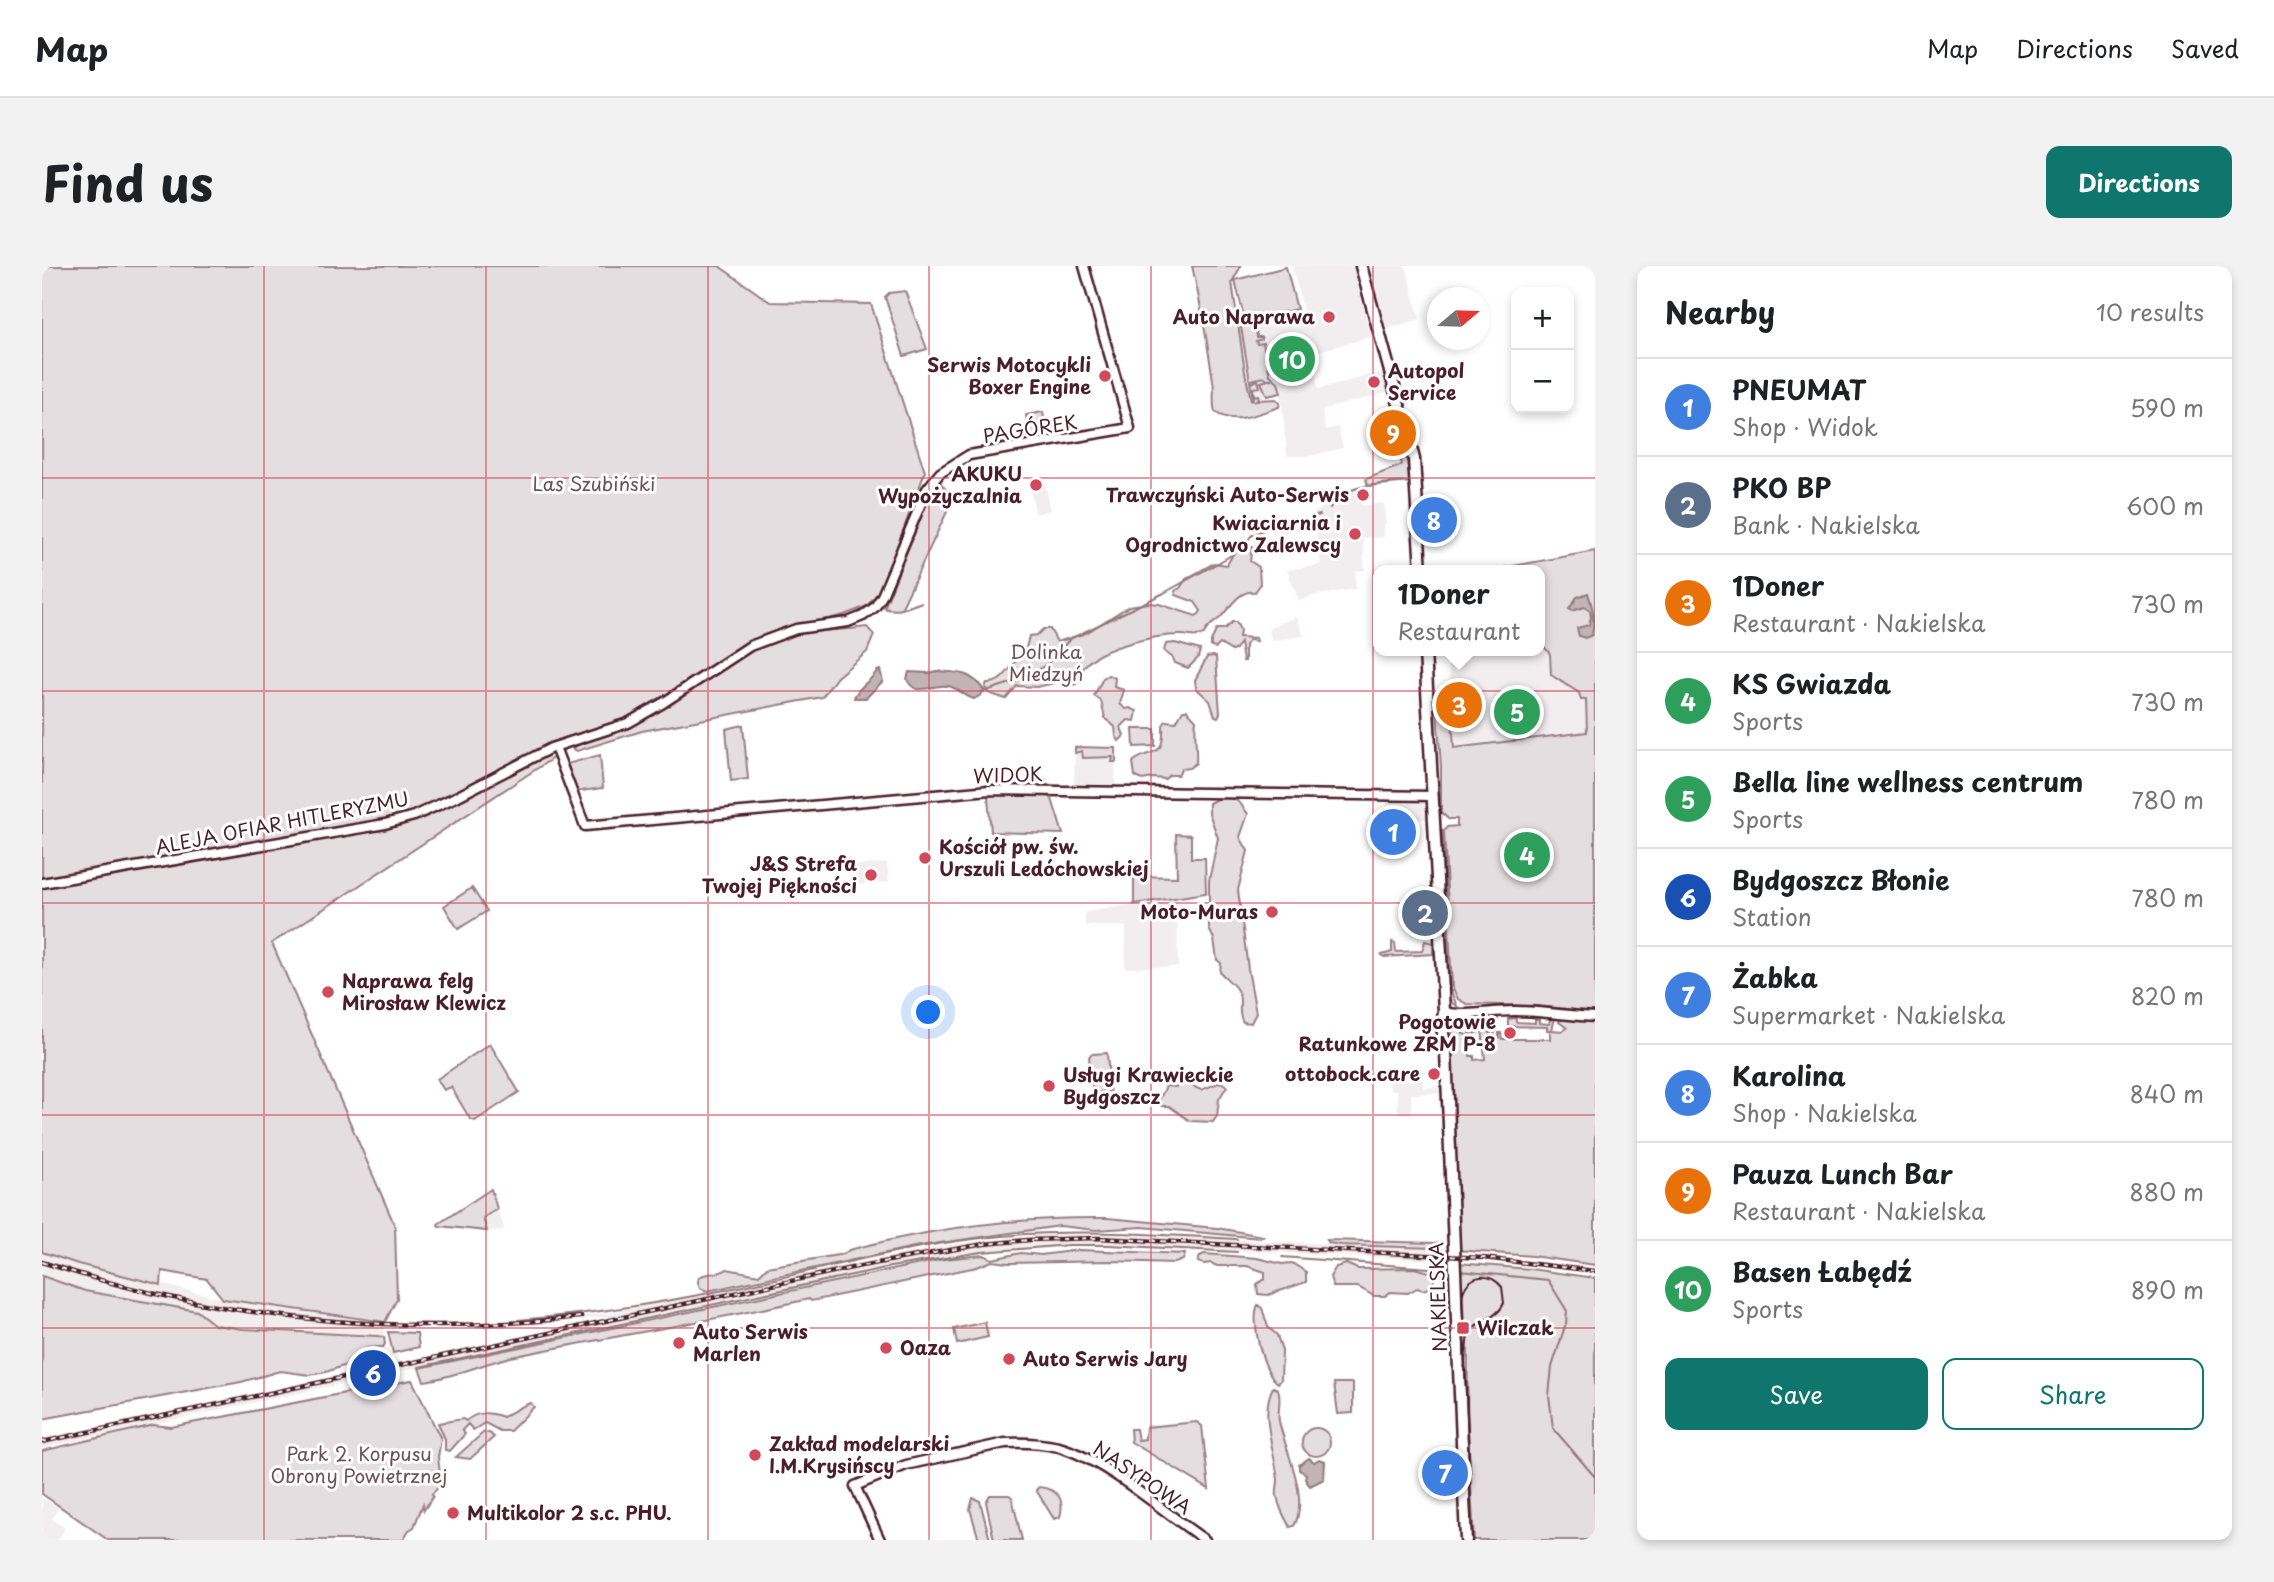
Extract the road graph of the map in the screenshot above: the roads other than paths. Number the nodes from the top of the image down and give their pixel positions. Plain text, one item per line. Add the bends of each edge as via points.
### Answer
1 (1084, 266) edge
2 (1361, 266) edge
3 (940, 473) joint
4 (1421, 565) edge
5 (1425, 656) edge
6 (555, 747) junction
7 (1433, 796) junction
8 (42, 883) edge
9 (1444, 1012) junction
10 (1595, 1017) edge
11 (880, 1540) edge
12 (1205, 1540) edge
13 (1466, 1540) edge

1 - 3 street, PAGÓREK via 1130,428 972,454
2 - 4 main road via 1414,459
3 - 6 street, ALEJA OFIAR HITLERYZMU via 922,498 882,596 868,613 754,644 628,723
5 - 7 main road, NAKIELSKA
6 - 7 street, WIDOK via 585,826 990,790
6 - 8 street, ALEJA OFIAR HITLERYZMU via 414,816
7 - 9 main road, NAKIELSKA
9 - 10 street via 1459,1016 1537,1012
9 - 13 main road, NAKIELSKA
11 - 12 street, NASYPOWA via 855,1486 898,1467 1005,1443 1048,1445 1073,1452 1102,1467

